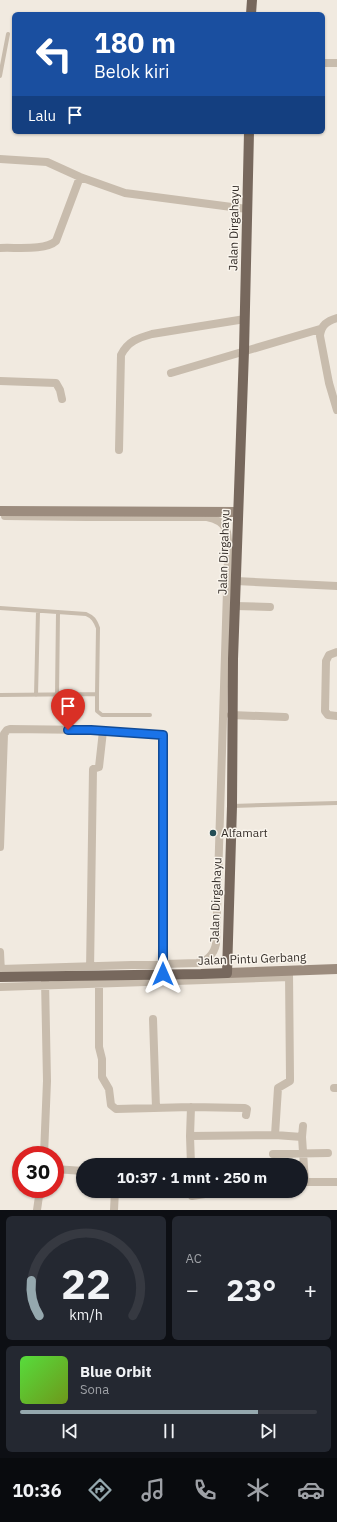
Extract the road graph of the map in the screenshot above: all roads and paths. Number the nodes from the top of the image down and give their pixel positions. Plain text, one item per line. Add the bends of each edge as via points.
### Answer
1 (252, 0) edge
2 (251, 12) edge
3 (8, 34) dead end
4 (325, 63) edge
5 (337, 63) edge
6 (0, 76) edge
7 (249, 134) edge
8 (0, 159) edge
9 (80, 177) junction
10 (247, 209) junction
11 (0, 248) edge
12 (337, 318) edge
13 (244, 319) junction
14 (320, 329) junction
15 (244, 350) junction
16 (171, 373) dead end
17 (0, 381) edge
18 (62, 399) dead end
19 (337, 410) edge
20 (119, 450) dead end
21 (0, 511) edge
22 (238, 512) junction
23 (0, 516) edge
24 (236, 581) junction
25 (337, 586) edge
26 (235, 606) junction
27 (270, 607) dead end
28 (0, 608) edge
29 (38, 611) junction
30 (58, 612) junction
31 (337, 652) edge
32 (97, 694) junction
33 (0, 695) edge
34 (36, 695) junction
35 (57, 695) junction
36 (150, 715) dead end
37 (231, 715) junction
38 (337, 716) edge
39 (284, 717) dead end
40 (103, 731) junction
41 (1, 774) edge
42 (337, 802) edge
43 (232, 806) junction
44 (0, 847) edge
45 (0, 952) edge
46 (163, 969) junction
47 (337, 969) edge
48 (227, 973) junction
49 (289, 974) junction
50 (94, 975) junction
51 (0, 976) edge
52 (45, 980) junction
53 (153, 1019) dead end
54 (191, 1107) junction
55 (156, 1108) junction
56 (246, 1115) dead end
57 (303, 1126) dead end
58 (275, 1135) junction
59 (190, 1136) junction
60 (302, 1137) junction
61 (44, 1146) edge
62 (328, 1153) dead end
63 (273, 1154) dead end
64 (303, 1154) junction
65 (191, 1158) edge
66 (303, 1158) edge
67 (64, 1170) edge
68 (76, 1170) edge
69 (308, 1182) edge
70 (337, 1182) edge
71 (38, 1198) edge
72 (115, 1198) edge
73 (36, 1210) edge
74 (114, 1210) edge

1 - 2 main road
3 - 6 lane
4 - 5 street
7 - 10 main road, Jalan Dirgahayu
8 - 9 street via 47,162
9 - 10 street via 126,193
9 - 11 street via 54,243 40,247
10 - 13 main road, Jalan Dirgahayu
12 - 14 street via 326,322
13 - 15 main road, Jalan Dirgahayu
13 - 20 street via 152,334 138,338 124,348 121,355
14 - 15 street
14 - 19 street via 320,344
15 - 16 street
15 - 22 main road, Jalan Dirgahayu
17 - 18 street via 54,382 59,386
21 - 22 street
22 - 24 main road, Jalan Dirgahayu
23 - 46 street via 207,517 221,522 227,531 216,944 212,954 202,962
24 - 25 street
24 - 26 main road, Jalan Dirgahayu
26 - 27 street
26 - 37 main road, Jalan Dirgahayu
28 - 29 lane
29 - 30 lane
29 - 34 lane
30 - 32 lane via 86,614 96,620
30 - 35 lane
31 - 38 street via 328,655 326,661 326,712 328,715
32 - 35 lane
32 - 36 lane via 97,711 102,715
33 - 34 lane
34 - 35 lane
37 - 39 street
37 - 43 main road, Jalan Dirgahayu
40 - 41 street via 7,730 4,734
40 - 46 street via 163,735
40 - 50 street via 99,768 93,769
41 - 44 street
42 - 43 lane
43 - 48 main road, Jalan Dirgahayu
45 - 51 street
46 - 48 main road, Jalan Pintu Gerbang
46 - 50 main road, Jalan Pintu Gerbang
47 - 49 street, Jalan Pintu Gerbang
48 - 49 street, Jalan Pintu Gerbang
49 - 50 street
49 - 58 street via 290,1081 278,1088
50 - 51 street
50 - 52 main road, Jalan Pintu Gerbang
50 - 55 street via 102,1077 109,1089 111,1105 116,1109
51 - 52 main road, Jalan Pintu Gerbang
52 - 61 street via 47,1081
53 - 55 street
54 - 55 street
54 - 56 street via 245,1108
54 - 59 street
57 - 60 street
58 - 59 street
58 - 60 street
59 - 65 street
60 - 64 street
62 - 64 street
63 - 64 street
64 - 66 street
67 - 68 street
69 - 70 street
71 - 73 street
72 - 74 street

